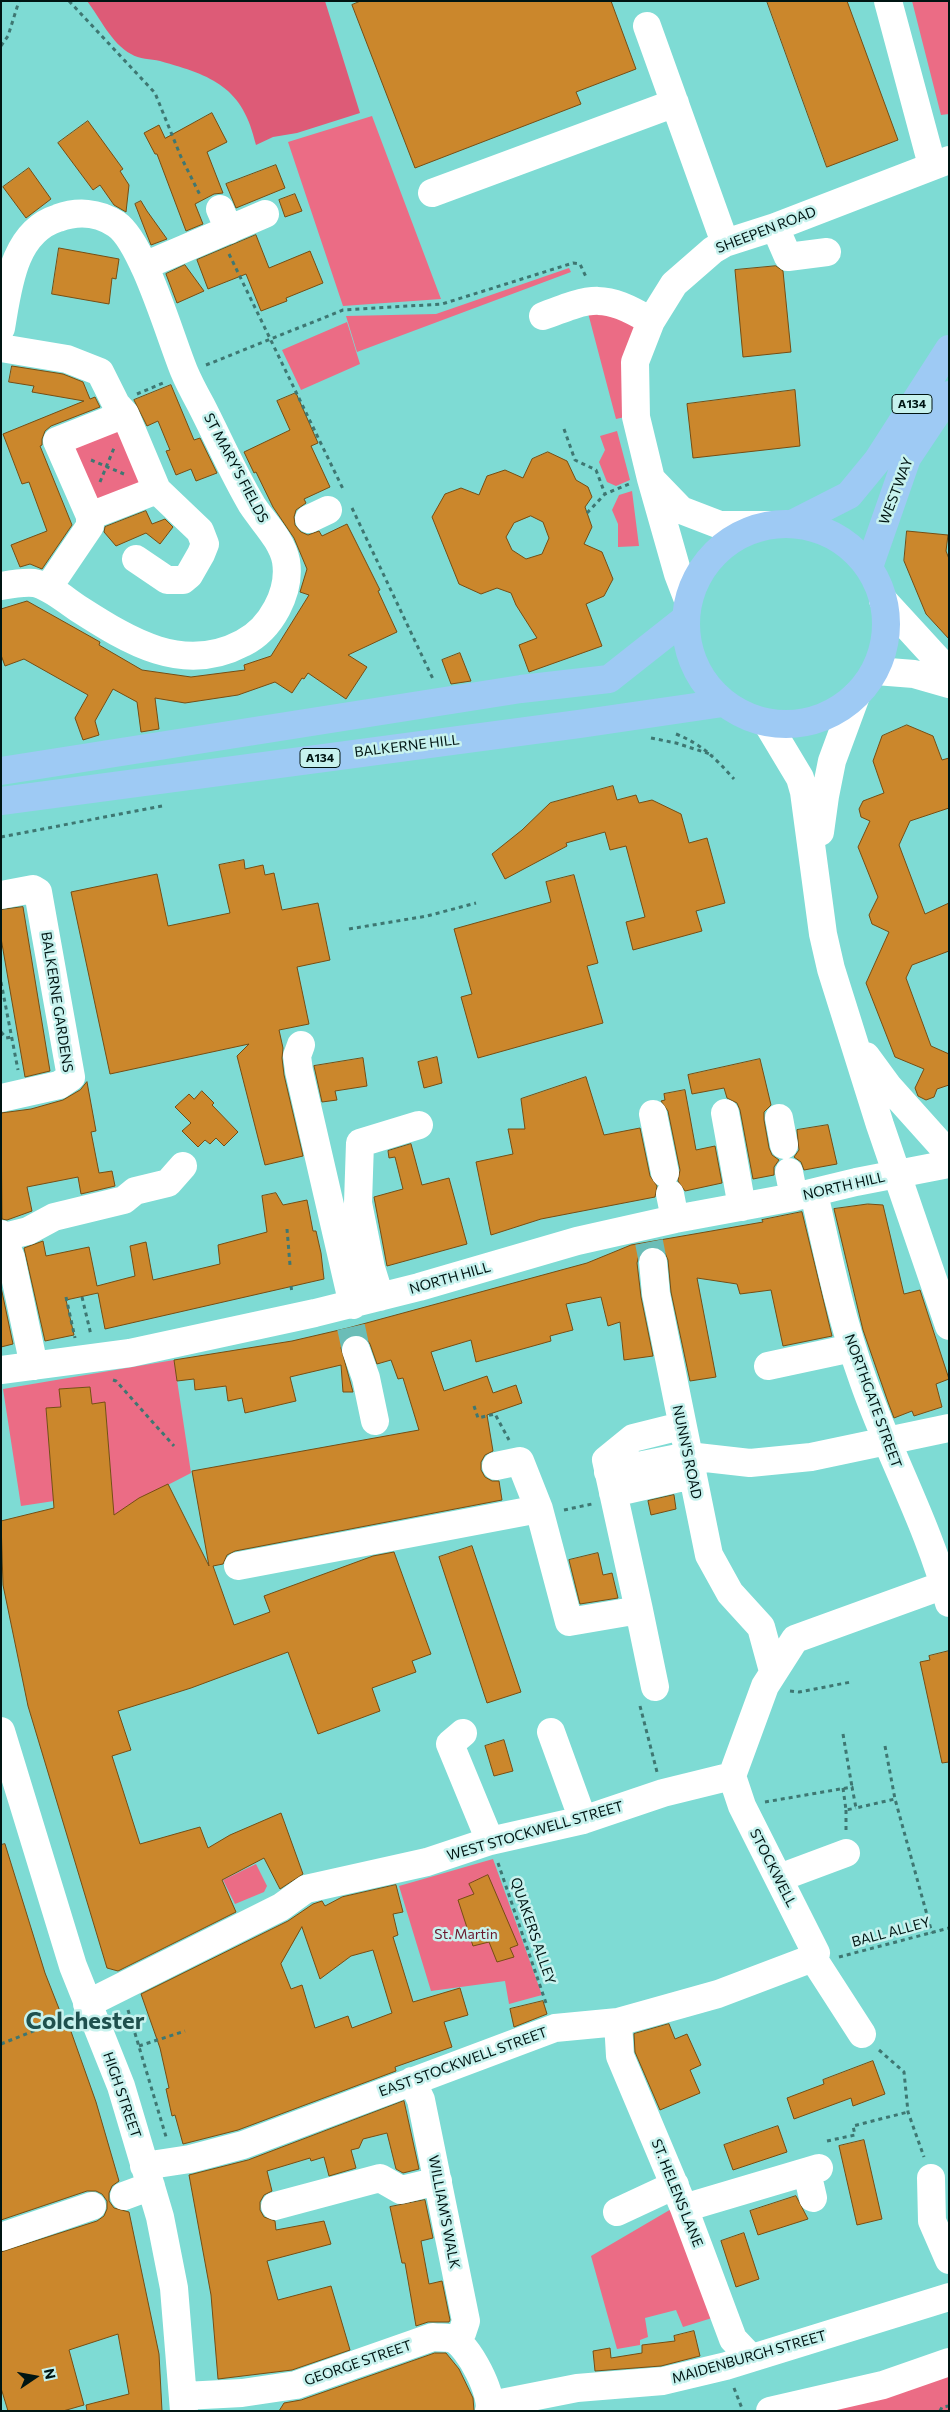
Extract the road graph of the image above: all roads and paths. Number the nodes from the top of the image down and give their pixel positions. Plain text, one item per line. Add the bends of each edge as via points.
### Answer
1 (19, 1) edge
2 (69, 1) edge
3 (888, 1) edge
4 (647, 26) dead end
5 (1, 46) edge
6 (674, 104) junction
7 (940, 162) edge
8 (432, 193) dead end
9 (265, 214) dead end
10 (218, 218) junction
11 (775, 227) junction
12 (725, 243) junction
13 (827, 252) dead end
14 (144, 266) junction
15 (590, 283) dead end
16 (543, 316) dead end
17 (651, 321) junction
18 (1, 328) edge
19 (271, 339) junction
20 (1, 348) edge
21 (949, 349) edge
22 (185, 373) junction
23 (949, 395) edge
24 (125, 414) junction
25 (564, 429) dead end
26 (58, 442) junction
27 (117, 442) dead end
28 (107, 466) junction
29 (650, 477) junction
30 (97, 490) dead end
31 (157, 490) junction
32 (604, 494) junction
33 (587, 513) dead end
34 (90, 516) junction
35 (317, 516) junction
36 (780, 524) junction
37 (136, 559) dead end
38 (869, 567) junction
39 (1, 586) edge
40 (48, 588) junction
41 (884, 600) junction
42 (687, 610) junction
43 (876, 671) junction
44 (949, 672) edge
45 (949, 684) edge
46 (437, 686) dead end
47 (856, 696) junction
48 (724, 703) junction
49 (767, 723) junction
50 (673, 733) dead end
51 (676, 743) dead end
52 (713, 754) junction
53 (1, 771) edge
54 (734, 779) dead end
55 (1, 801) edge
56 (815, 873) junction
57 (1, 895) edge
58 (476, 903) dead end
59 (349, 929) dead end
60 (1, 982) edge
61 (1, 1032) edge
62 (12, 1037) junction
63 (853, 1039) junction
64 (301, 1045) dead end
65 (12, 1095) edge
66 (724, 1113) dead end
67 (653, 1114) dead end
68 (779, 1118) dead end
69 (420, 1125) dead end
70 (880, 1125) junction
71 (784, 1145) dead end
72 (949, 1154) edge
73 (949, 1164) edge
74 (183, 1166) dead end
75 (896, 1174) junction
76 (856, 1182) junction
77 (799, 1188) junction
78 (670, 1195) junction
79 (742, 1207) junction
80 (287, 1229) dead end
81 (3, 1236) edge
82 (649, 1243) junction
83 (290, 1265) dead end
84 (291, 1286) dead end
85 (292, 1293) dead end
86 (66, 1297) dead end
87 (82, 1297) dead end
88 (380, 1298) junction
89 (352, 1322) junction
90 (949, 1326) edge
91 (90, 1331) dead end
92 (75, 1335) dead end
93 (852, 1348) junction
94 (34, 1366) junction
95 (768, 1366) dead end
96 (1, 1370) edge
97 (108, 1379) dead end
98 (474, 1406) dead end
99 (375, 1421) dead end
100 (949, 1428) edge
101 (886, 1441) junction
102 (174, 1446) dead end
103 (687, 1453) junction
104 (508, 1464) joint
105 (607, 1483) junction
106 (539, 1509) junction
107 (569, 1509) dead end
108 (238, 1566) dead end
109 (946, 1594) edge
110 (639, 1610) junction
111 (761, 1627) junction
112 (795, 1639) junction
113 (769, 1679) junction
114 (851, 1682) dead end
115 (655, 1687) joint
116 (1, 1730) edge
117 (551, 1732) dead end
118 (463, 1733) dead end
119 (843, 1734) dead end
120 (885, 1746) dead end
121 (732, 1776) junction
122 (852, 1787) junction
123 (843, 1788) junction
124 (663, 1793) junction
125 (895, 1799) junction
126 (742, 1806) junction
127 (856, 1808) junction
128 (582, 1820) junction
129 (490, 1841) junction
130 (846, 1853) dead end
131 (779, 1878) junction
132 (949, 1928) edge
133 (932, 1932) junction
134 (825, 1957) junction
135 (121, 1988) junction
136 (87, 2004) junction
137 (618, 2022) junction
138 (555, 2028) junction
139 (186, 2031) dead end
140 (862, 2034) joint
141 (1, 2044) edge
142 (139, 2046) junction
143 (412, 2081) junction
144 (908, 2112) junction
145 (827, 2141) dead end
146 (174, 2162) junction
147 (148, 2176) junction
148 (931, 2178) joint
149 (438, 2181) junction
150 (124, 2196) dead end
151 (679, 2196) junction
152 (814, 2198) dead end
153 (92, 2206) dead end
154 (275, 2206) dead end
155 (617, 2212) dead end
156 (1, 2237) edge
157 (949, 2260) edge
158 (949, 2297) edge
159 (453, 2339) junction
160 (742, 2361) junction
161 (949, 2362) edge
162 (265, 2400) edge
163 (184, 2403) edge
164 (949, 2406) edge
165 (490, 2408) edge
166 (770, 2411) edge
167 (940, 2411) edge

1 - 5 path via 8,36
2 - 10 path via 155,93 180,157
3 - 7 street
4 - 6 street
6 - 8 street
6 - 12 street
7 - 11 street, SHEEPEN ROAD
9 - 10 street
10 - 14 street
10 - 19 path
11 - 12 street, SHEEPEN ROAD
11 - 13 street via 788,257
12 - 17 street, SHEEPEN ROAD via 674,284
14 - 18 street, ST MARY'S FIELDS via 132,241 118,225 103,217 87,213 49,220 34,231 17,256
14 - 22 street, ST MARY'S FIELDS
15 - 19 path via 580,264 573,263 442,304 343,310
16 - 17 street via 597,300 615,303
17 - 29 street, SHEEPEN ROAD via 635,362 636,417
19 - 22 path
19 - 35 path
20 - 24 street via 67,359 100,372 116,404
21 - 36 main road, WESTWAY / A134 via 877,461 849,494
22 - 35 street, ST MARY'S FIELDS via 252,504
23 - 38 main road, WESTWAY / A134 via 907,458
24 - 26 street
24 - 31 street
25 - 32 path via 575,460 596,470
26 - 28 path via 74,453
26 - 34 street
27 - 28 path
28 - 30 path
28 - 31 path
29 - 32 path
29 - 36 street via 682,510 720,525
29 - 42 street, SHEEPEN ROAD
31 - 34 street
31 - 37 street via 200,531 205,544 189,575 183,580 167,580
32 - 33 path
34 - 40 street via 90,526
35 - 40 street, ST MARY'S FIELDS via 286,560 284,594 261,631 243,644 205,655 156,652 114,631
35 - 46 path
36 - 38 main road via 817,528 838,538
36 - 42 main road, A134 via 737,536 719,548 704,565
38 - 41 main road
39 - 40 street, ST MARY'S FIELDS via 34,583
41 - 43 main road via 886,635
41 - 44 street
42 - 48 main road via 687,642 694,664 703,681
42 - 53 main road, A134 via 609,679 521,689
43 - 45 street via 914,674
43 - 47 main road
47 - 49 main road via 831,714 813,721 790,725
47 - 56 street via 832,761 824,796
48 - 49 main road via 738,713
48 - 55 main road, BALKERNE HILL / A134
49 - 56 street via 800,778 809,814
50 - 52 path
51 - 52 path
52 - 54 path
56 - 63 street via 831,969
57 - 65 street, BALKERNE GARDENS via 32,889 38,892 71,1077 59,1085
58 - 59 path via 427,916
60 - 62 path
61 - 62 path via 6,1038
62 - 65 path
63 - 70 street
63 - 72 street via 888,1086
64 - 89 street via 297,1056 299,1071
66 - 79 street
67 - 78 street
68 - 71 street
69 - 88 street via 360,1143 358,1203
70 - 75 street
70 - 76 street via 875,1157
73 - 75 street, NORTH HILL
74 - 81 street via 168,1183 135,1192 124,1200 54,1217 28,1231
75 - 76 street, NORTH HILL
75 - 90 street
76 - 77 street, NORTH HILL
77 - 79 street, NORTH HILL
77 - 93 street, NORTHGATE STREET
78 - 79 street, NORTH HILL
78 - 82 street, NORTH HILL
80 - 83 path
81 - 94 street via 12,1258
82 - 88 street, NORTH HILL via 576,1241
82 - 103 street, NUNN'S ROAD
84 - 85 path
86 - 92 path
87 - 91 path
88 - 89 street, NORTH HILL
89 - 94 street, NORTH HILL
89 - 99 street
93 - 95 street
93 - 101 street, NORTHGATE STREET
94 - 96 street, NORTH HILL
97 - 102 path via 116,1381 132,1396
98 - 104 path via 478,1418 495,1414
100 - 101 street
101 - 103 street via 811,1457 750,1463
101 - 109 street, NORTHGATE STREET
103 - 105 street
103 - 111 street, NUNN'S ROAD via 709,1555 730,1593
104 - 106 street
105 - 107 path
105 - 110 street
106 - 108 street
106 - 110 street via 569,1622
109 - 112 street
110 - 115 street
111 - 112 street
111 - 113 street
112 - 113 street
113 - 114 path via 799,1692
113 - 121 street
115 - 124 path via 639,1702
116 - 136 street, HIGH STREET
117 - 128 street
118 - 129 street via 450,1744
119 - 122 path
120 - 125 path
121 - 124 street, WEST STOCKWELL STREET
121 - 126 street, STOCKWELL
122 - 123 path
122 - 127 path
123 - 126 path
123 - 127 path via 846,1810
124 - 128 street, WEST STOCKWELL STREET
125 - 127 path
125 - 133 path
126 - 131 street, STOCKWELL
128 - 129 street, WEST STOCKWELL STREET
129 - 135 street, WEST STOCKWELL STREET via 427,1862 306,1889 281,1907
129 - 138 path, QUAKERS ALLEY
130 - 131 street
131 - 134 street, STOCKWELL via 816,1953
132 - 133 path, BALL ALLEY
133 - 134 path, BALL ALLEY
134 - 137 street, EAST STOCKWELL STREET via 718,1994
134 - 140 street
135 - 136 street, WEST STOCKWELL STREET
135 - 142 path
136 - 141 path via 65,2019
136 - 147 street, HIGH STREET via 113,2063
137 - 138 street, EAST STOCKWELL STREET
137 - 151 street, ST. HELENS LANE via 620,2056
138 - 143 street, EAST STOCKWELL STREET
139 - 142 path
140 - 144 path via 904,2072
142 - 146 path
143 - 146 street, EAST STOCKWELL STREET via 243,2145
143 - 149 street, WILLIAM'S WALK via 421,2100
144 - 145 path via 853,2126 855,2134
144 - 148 path
146 - 147 street, EAST STOCKWELL STREET
147 - 150 street, EAST STOCKWELL STREET
147 - 163 street, HIGH STREET via 174,2288
148 - 157 street via 932,2221
149 - 154 street via 401,2190 380,2178
149 - 159 street, WILLIAM'S WALK via 466,2321 462,2333
151 - 152 street via 813,2170
151 - 155 street
151 - 160 street, ST. HELENS LANE
153 - 156 street
158 - 160 street, MAIDENBURGH STREET
159 - 162 street, GEORGE STREET via 433,2337 296,2385
159 - 165 street via 472,2360 488,2392
160 - 165 street, MAIDENBURGH STREET via 663,2381 577,2388
161 - 166 street via 883,2385
162 - 163 street, GEORGE STREET
164 - 167 path via 942,2407

